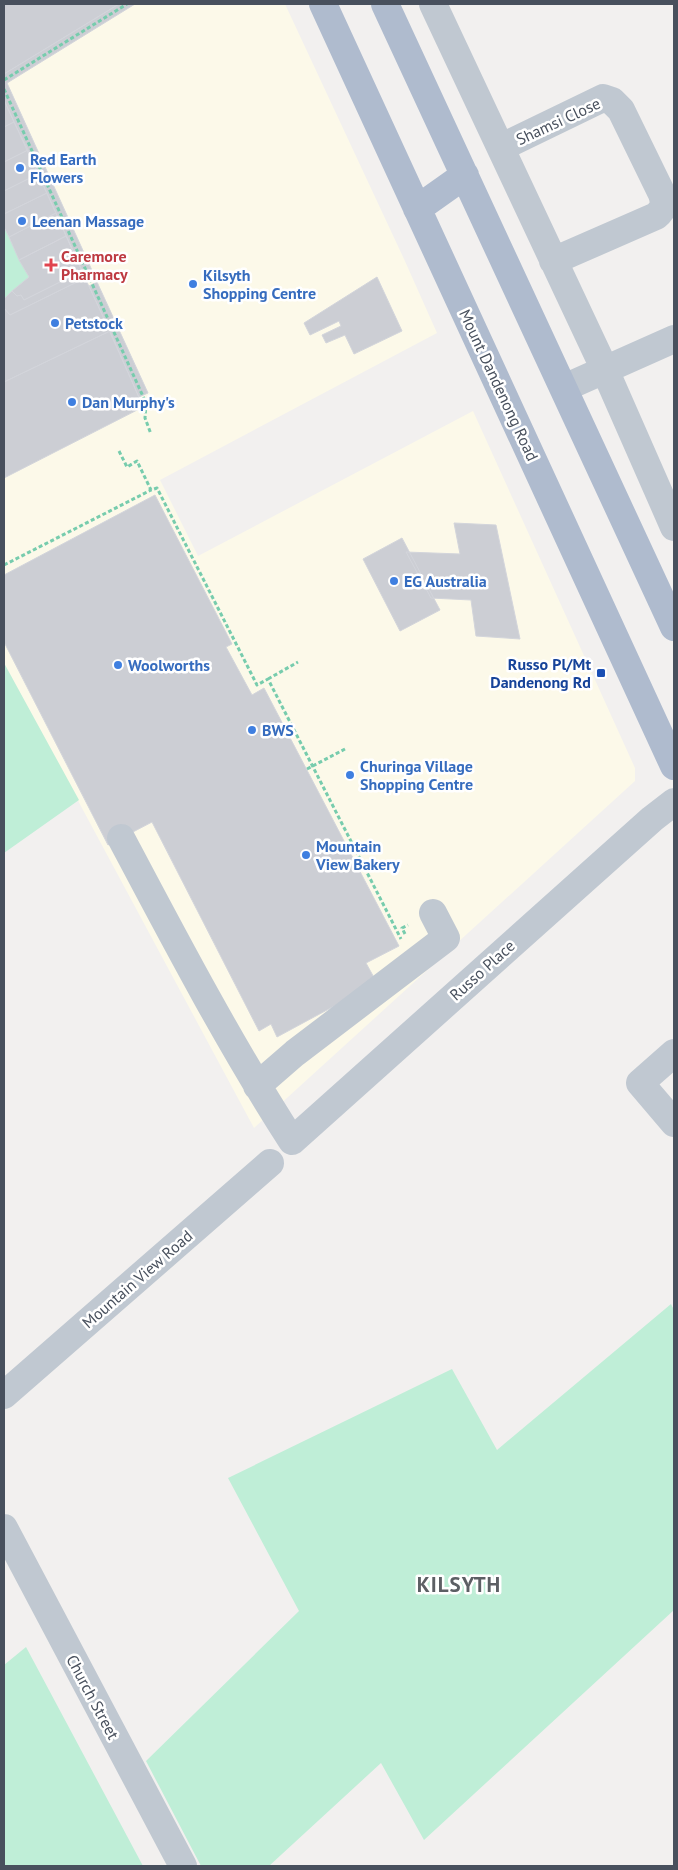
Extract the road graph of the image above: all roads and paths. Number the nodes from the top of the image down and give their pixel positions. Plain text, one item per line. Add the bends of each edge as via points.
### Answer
1 (127, 4) edge
2 (323, 4) edge
3 (385, 4) edge
4 (433, 4) edge
5 (4, 80) edge
6 (4, 89) edge
7 (502, 148) junction
8 (465, 174) junction
9 (412, 198) junction
10 (553, 261) junction
11 (674, 339) edge
12 (605, 370) junction
13 (564, 388) junction
14 (151, 434) dead end
15 (119, 450) dead end
16 (151, 490) junction
17 (674, 527) edge
18 (4, 565) edge
19 (674, 627) edge
20 (298, 662) dead end
21 (268, 679) junction
22 (345, 749) dead end
23 (312, 766) junction
24 (674, 766) edge
25 (307, 769) dead end
26 (674, 802) edge
27 (121, 838) dead end
28 (433, 913) joint
29 (410, 931) dead end
30 (405, 946) dead end
31 (674, 1053) edge
32 (257, 1086) junction
33 (674, 1123) edge
34 (270, 1163) dead end
35 (4, 1395) edge
36 (4, 1528) edge
37 (183, 1866) edge

1 - 5 path
2 - 9 main road, Mount Dandenong Road
3 - 8 main road
4 - 7 street
6 - 14 path via 146,403 145,418
7 - 10 street
7 - 10 street, Shamsi Close via 603,98 621,110 662,194 664,203 656,216
8 - 9 main road
8 - 13 main road
9 - 24 main road, Mount Dandenong Road
10 - 12 street
11 - 12 street
12 - 13 street
12 - 17 street
13 - 19 main road
15 - 16 path via 127,467 137,462
16 - 18 path
16 - 21 path via 157,488 258,685
20 - 21 path
21 - 23 path
22 - 23 path
23 - 25 path
23 - 30 path
26 - 32 street, Russo Place via 292,1140
27 - 32 street
28 - 29 path via 402,928 404,934
28 - 32 street via 446,938 290,1043
31 - 33 street via 640,1083
34 - 35 street, Mountain View Road
36 - 37 street, Church Street

